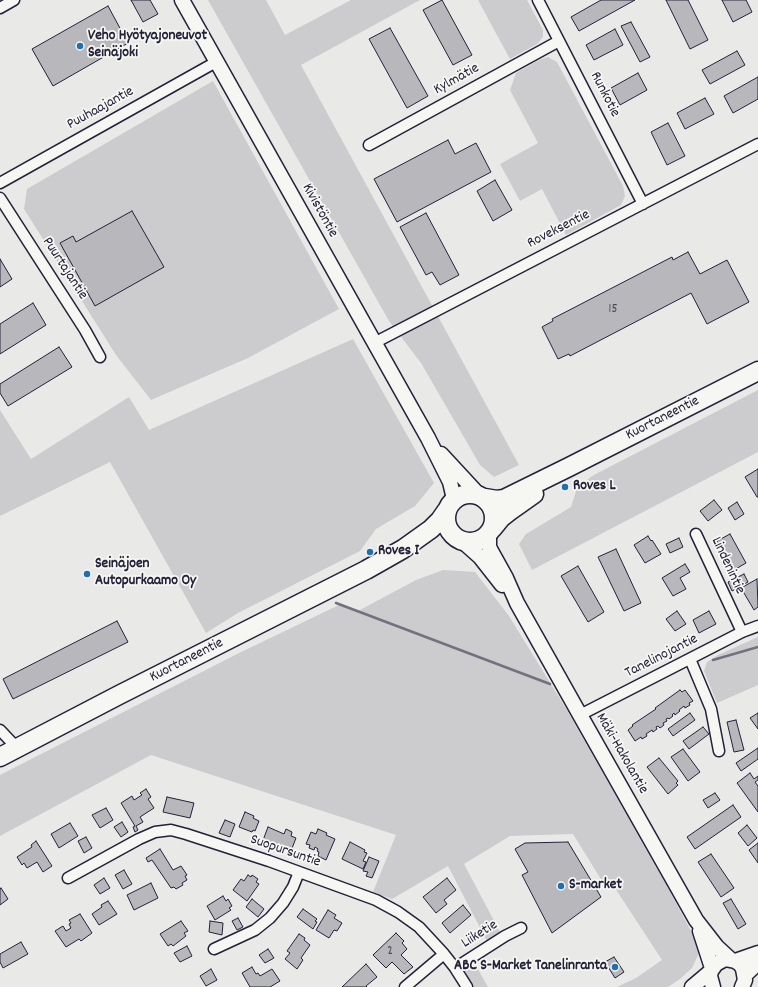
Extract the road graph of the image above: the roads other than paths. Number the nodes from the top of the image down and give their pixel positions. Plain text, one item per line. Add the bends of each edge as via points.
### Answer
1 (14, 0) edge
2 (182, 0) edge
3 (538, 0) edge
4 (0, 8) edge
5 (559, 41) junction
6 (216, 62) junction
7 (758, 144) edge
8 (369, 145) dead end
9 (0, 183) edge
10 (0, 198) edge
11 (644, 204) junction
12 (374, 343) junction
13 (100, 357) dead end
14 (758, 371) edge
15 (428, 438) junction
16 (569, 467) junction
17 (481, 496) junction
18 (450, 505) junction
19 (491, 531) junction
20 (696, 534) dead end
21 (458, 538) junction
22 (374, 566) junction
23 (517, 603) junction
24 (758, 626) edge
25 (742, 632) junction
26 (690, 659) junction
27 (580, 715) junction
28 (0, 730) edge
29 (17, 748) junction
30 (719, 751) dead end
31 (0, 757) edge
32 (299, 872) junction
33 (68, 878) dead end
34 (696, 920) junction
35 (521, 928) dead end
36 (214, 949) dead end
37 (758, 953) edge
38 (444, 954) junction
39 (732, 960) junction
40 (758, 963) edge
41 (456, 968) junction
42 (711, 969) junction
43 (744, 981) edge
44 (405, 987) edge
45 (467, 987) edge
46 (692, 987) edge
47 (713, 987) edge

1 - 4 street
2 - 6 street, Kivistöntie
3 - 5 street, Runkotie
5 - 8 street, Kylmätie
5 - 11 street, Runkotie
6 - 9 street, Puuhaajantie
6 - 12 street, Kivistöntie
7 - 11 street, Roveksentie
10 - 13 street, Puurtajantie
11 - 12 street, Roveksentie
12 - 15 street, Kivistöntie
14 - 16 highway, Kuortaneentie
15 - 17 street, Kivistöntie
15 - 18 street, Kivistöntie via 450,482
16 - 17 highway, Kuortaneentie via 504,499
16 - 19 highway, Kuortaneentie via 501,518
17 - 18 highway via 465,494
17 - 19 highway via 493,509 494,522
18 - 21 highway via 446,524
18 - 22 highway, Kuortaneentie via 431,529
19 - 21 highway via 479,541 468,542
19 - 23 street, Mäki-Hakolantie via 489,547
20 - 25 street, Lindenintie
21 - 22 highway, Kuortaneentie via 439,538
21 - 23 street, Mäki-Hakolantie via 480,557
22 - 29 highway, Kuortaneentie
23 - 27 street, Mäki-Hakolantie
24 - 25 street, Tanelinojantie
25 - 26 street, Tanelinojantie
26 - 27 street, Tanelinojantie
26 - 30 street via 711,709
27 - 34 street, Mäki-Hakolantie
28 - 29 street
29 - 31 highway, Kuortaneentie
32 - 33 street, Suopursuntie via 170,830 155,832 139,839
32 - 36 street via 283,903 270,918 255,930
32 - 38 street, Suopursuntie via 376,900 398,912 419,927
34 - 39 street, Mäki-Hakolantie via 717,947
34 - 42 street, Mäki-Hakolantie
35 - 41 street, Liiketie
37 - 39 street
38 - 41 street, Suopursuntie
38 - 44 street
39 - 42 street via 720,961
39 - 43 street, Mäki-Hakolantie via 743,969
40 - 43 street
41 - 45 street, Suopursuntie
42 - 46 street
42 - 47 street, Mäki-Hakolantie

